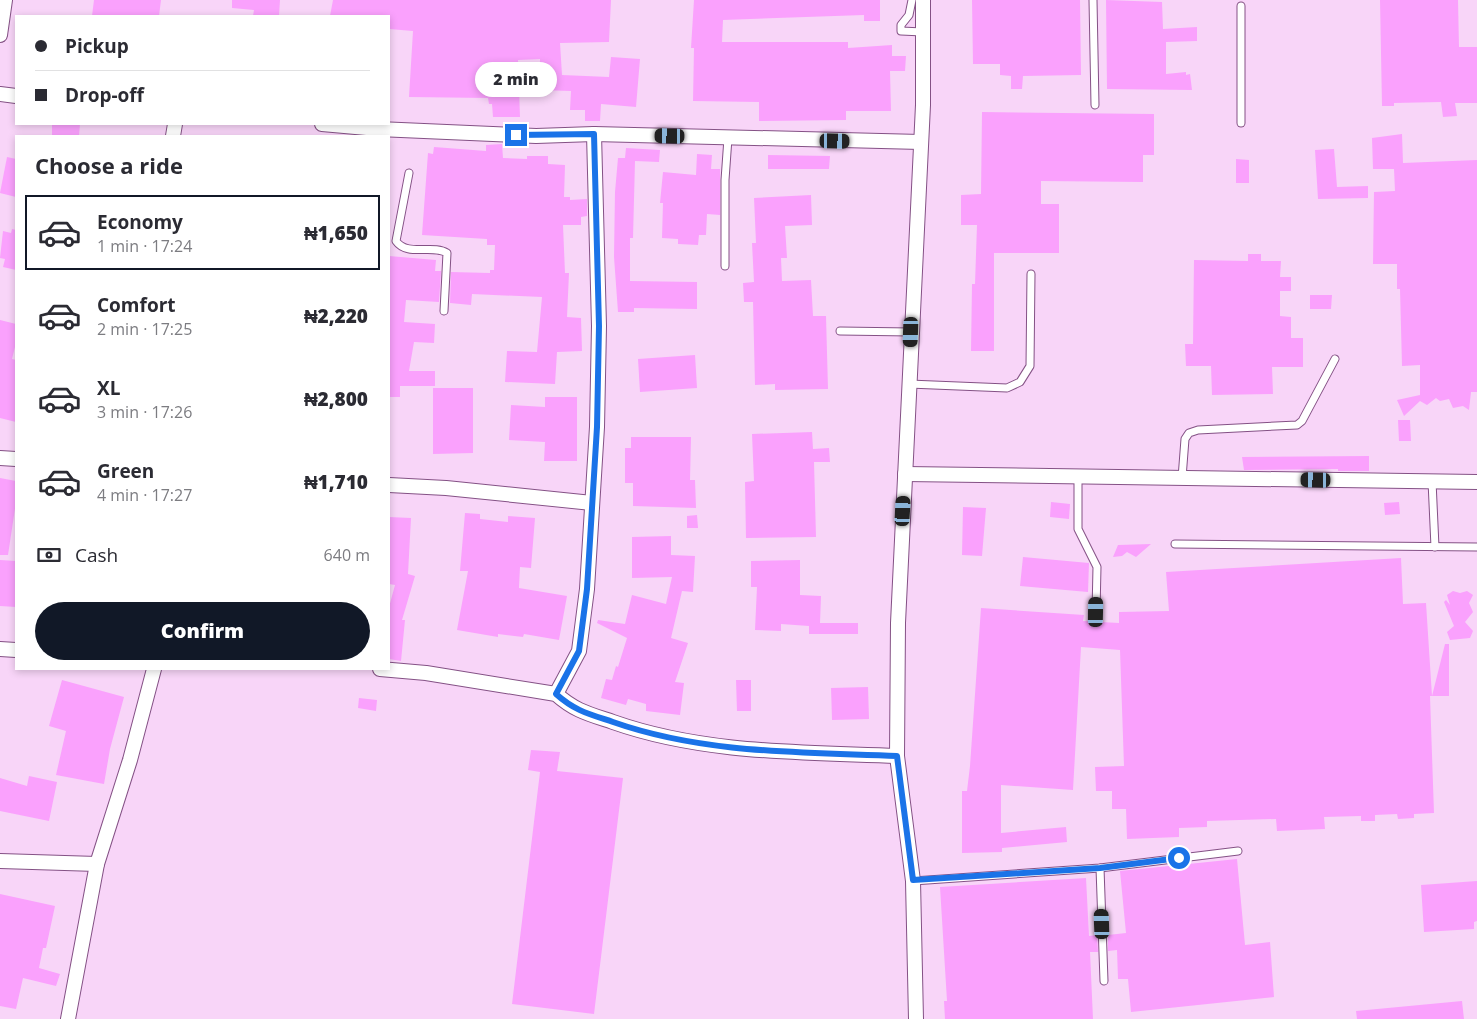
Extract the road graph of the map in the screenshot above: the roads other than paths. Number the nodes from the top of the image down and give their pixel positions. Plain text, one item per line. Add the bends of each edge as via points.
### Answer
1 (5, 0) edge
2 (912, 0) edge
3 (923, 0) edge
4 (1093, 0) edge
5 (1241, 6) dead end
6 (923, 32) junction
7 (0, 35) edge
8 (0, 94) edge
9 (15, 96) edge
10 (1094, 105) dead end
11 (1241, 123) dead end
12 (329, 125) edge
13 (377, 132) edge
14 (594, 134) junction
15 (728, 138) junction
16 (922, 142) junction
17 (409, 173) dead end
18 (392, 239) edge
19 (725, 266) dead end
20 (1031, 274) dead end
21 (444, 311) dead end
22 (840, 331) dead end
23 (911, 332) junction
24 (1335, 359) dead end
25 (909, 384) junction
26 (0, 458) edge
27 (15, 459) edge
28 (905, 474) junction
29 (1078, 477) junction
30 (1182, 478) junction
31 (1432, 482) junction
32 (1477, 482) edge
33 (390, 485) edge
34 (592, 503) junction
35 (1175, 544) dead end
36 (1435, 546) junction
37 (1477, 547) edge
38 (1096, 612) dead end
39 (0, 649) edge
40 (15, 650) edge
41 (154, 670) edge
42 (390, 670) edge
43 (556, 694) junction
44 (897, 756) junction
45 (1238, 851) dead end
46 (0, 861) edge
47 (97, 864) junction
48 (1100, 868) junction
49 (913, 880) junction
50 (1104, 981) dead end
51 (68, 1019) edge
52 (916, 1019) edge

1 - 7 street
2 - 6 lane via 901,31
3 - 6 street
4 - 10 lane
5 - 11 lane
6 - 16 street
8 - 9 street
12 - 13 street
13 - 14 street via 536,136
14 - 15 street
14 - 34 street via 599,326
15 - 16 street
15 - 19 lane
16 - 23 street
17 - 18 lane
18 - 21 lane via 408,249 447,253
20 - 25 lane via 1030,366 1020,382 1007,388
22 - 23 lane
23 - 25 street
24 - 30 lane via 1297,425 1189,433 1185,439
25 - 28 street
26 - 27 street
28 - 29 street
28 - 44 street via 898,623
29 - 30 street
29 - 38 lane via 1078,529 1097,567
30 - 31 street
31 - 32 street
31 - 36 lane
33 - 34 street
34 - 43 street via 587,589 579,651
35 - 36 lane
36 - 37 lane
39 - 40 street
41 - 47 street
42 - 43 street
43 - 44 street via 572,708 650,735 748,750
44 - 49 street
45 - 48 lane
46 - 47 street
47 - 51 street
48 - 49 lane
48 - 50 lane
49 - 52 street

